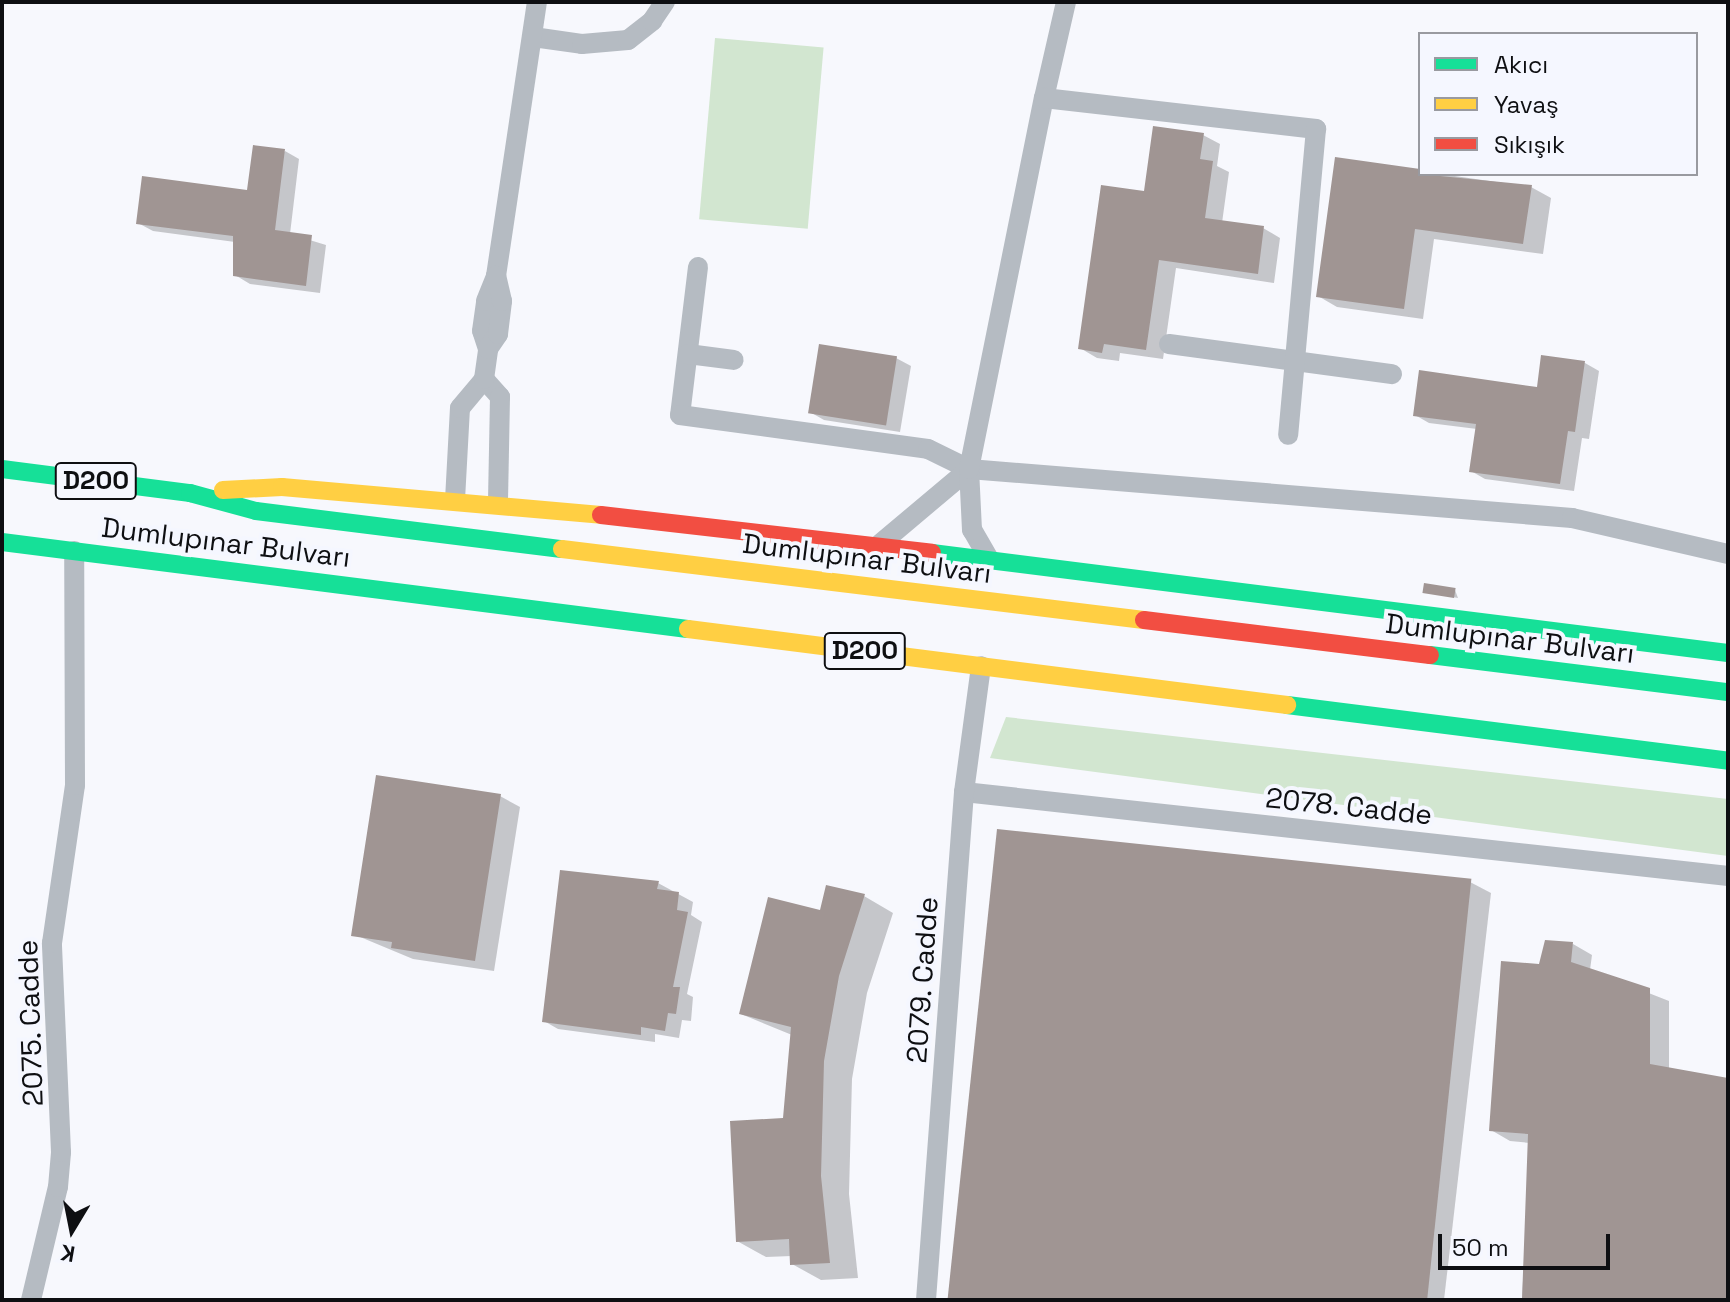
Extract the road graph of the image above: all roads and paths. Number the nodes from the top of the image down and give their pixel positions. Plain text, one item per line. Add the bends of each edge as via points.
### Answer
1 (537, 2) edge
2 (665, 2) edge
3 (1066, 2) edge
4 (533, 37) junction
5 (1044, 98) junction
6 (698, 267) dead end
7 (1169, 344) dead end
8 (688, 354) junction
9 (734, 360) dead end
10 (1295, 362) junction
11 (1392, 374) dead end
12 (484, 379) junction
13 (1288, 435) dead end
14 (2, 469) edge
15 (969, 469) junction
16 (190, 493) junction
17 (455, 500) junction
18 (498, 504) junction
19 (2, 542) edge
20 (879, 546) junction
21 (74, 551) junction
22 (1728, 554) edge
23 (989, 559) junction
24 (1728, 653) edge
25 (981, 666) junction
26 (1728, 692) edge
27 (1728, 761) edge
28 (964, 792) junction
29 (1728, 876) edge
30 (31, 1300) edge
31 (926, 1300) edge

1 - 4 street
2 - 4 street via 628,40 582,44
3 - 5 street
4 - 12 street via 496,276 482,331 488,349
5 - 10 street via 1316,129
5 - 15 street
6 - 8 street
7 - 10 street
8 - 9 street
8 - 15 street via 680,415 928,449
10 - 11 street
10 - 13 street
12 - 17 street via 460,408
12 - 18 street via 500,397
14 - 16 highway, Dumlupınar Bulvarı / D200
15 - 20 street
15 - 22 street via 1572,518
15 - 23 street via 972,530
16 - 17 highway via 282,487
16 - 26 highway, Dumlupınar Bulvarı / D200 via 256,511
17 - 18 highway
18 - 20 highway
19 - 21 highway, Dumlupınar Bulvarı / D200
20 - 23 highway
21 - 25 highway, Dumlupınar Bulvarı / D200
21 - 30 street, 2075. Cadde via 75,785 52,943 61,1152 58,1187
23 - 24 highway
25 - 27 highway, Dumlupınar Bulvarı / D200
25 - 28 street, 2079. Cadde
28 - 29 street, 2078. Cadde
28 - 31 street, 2079. Cadde

